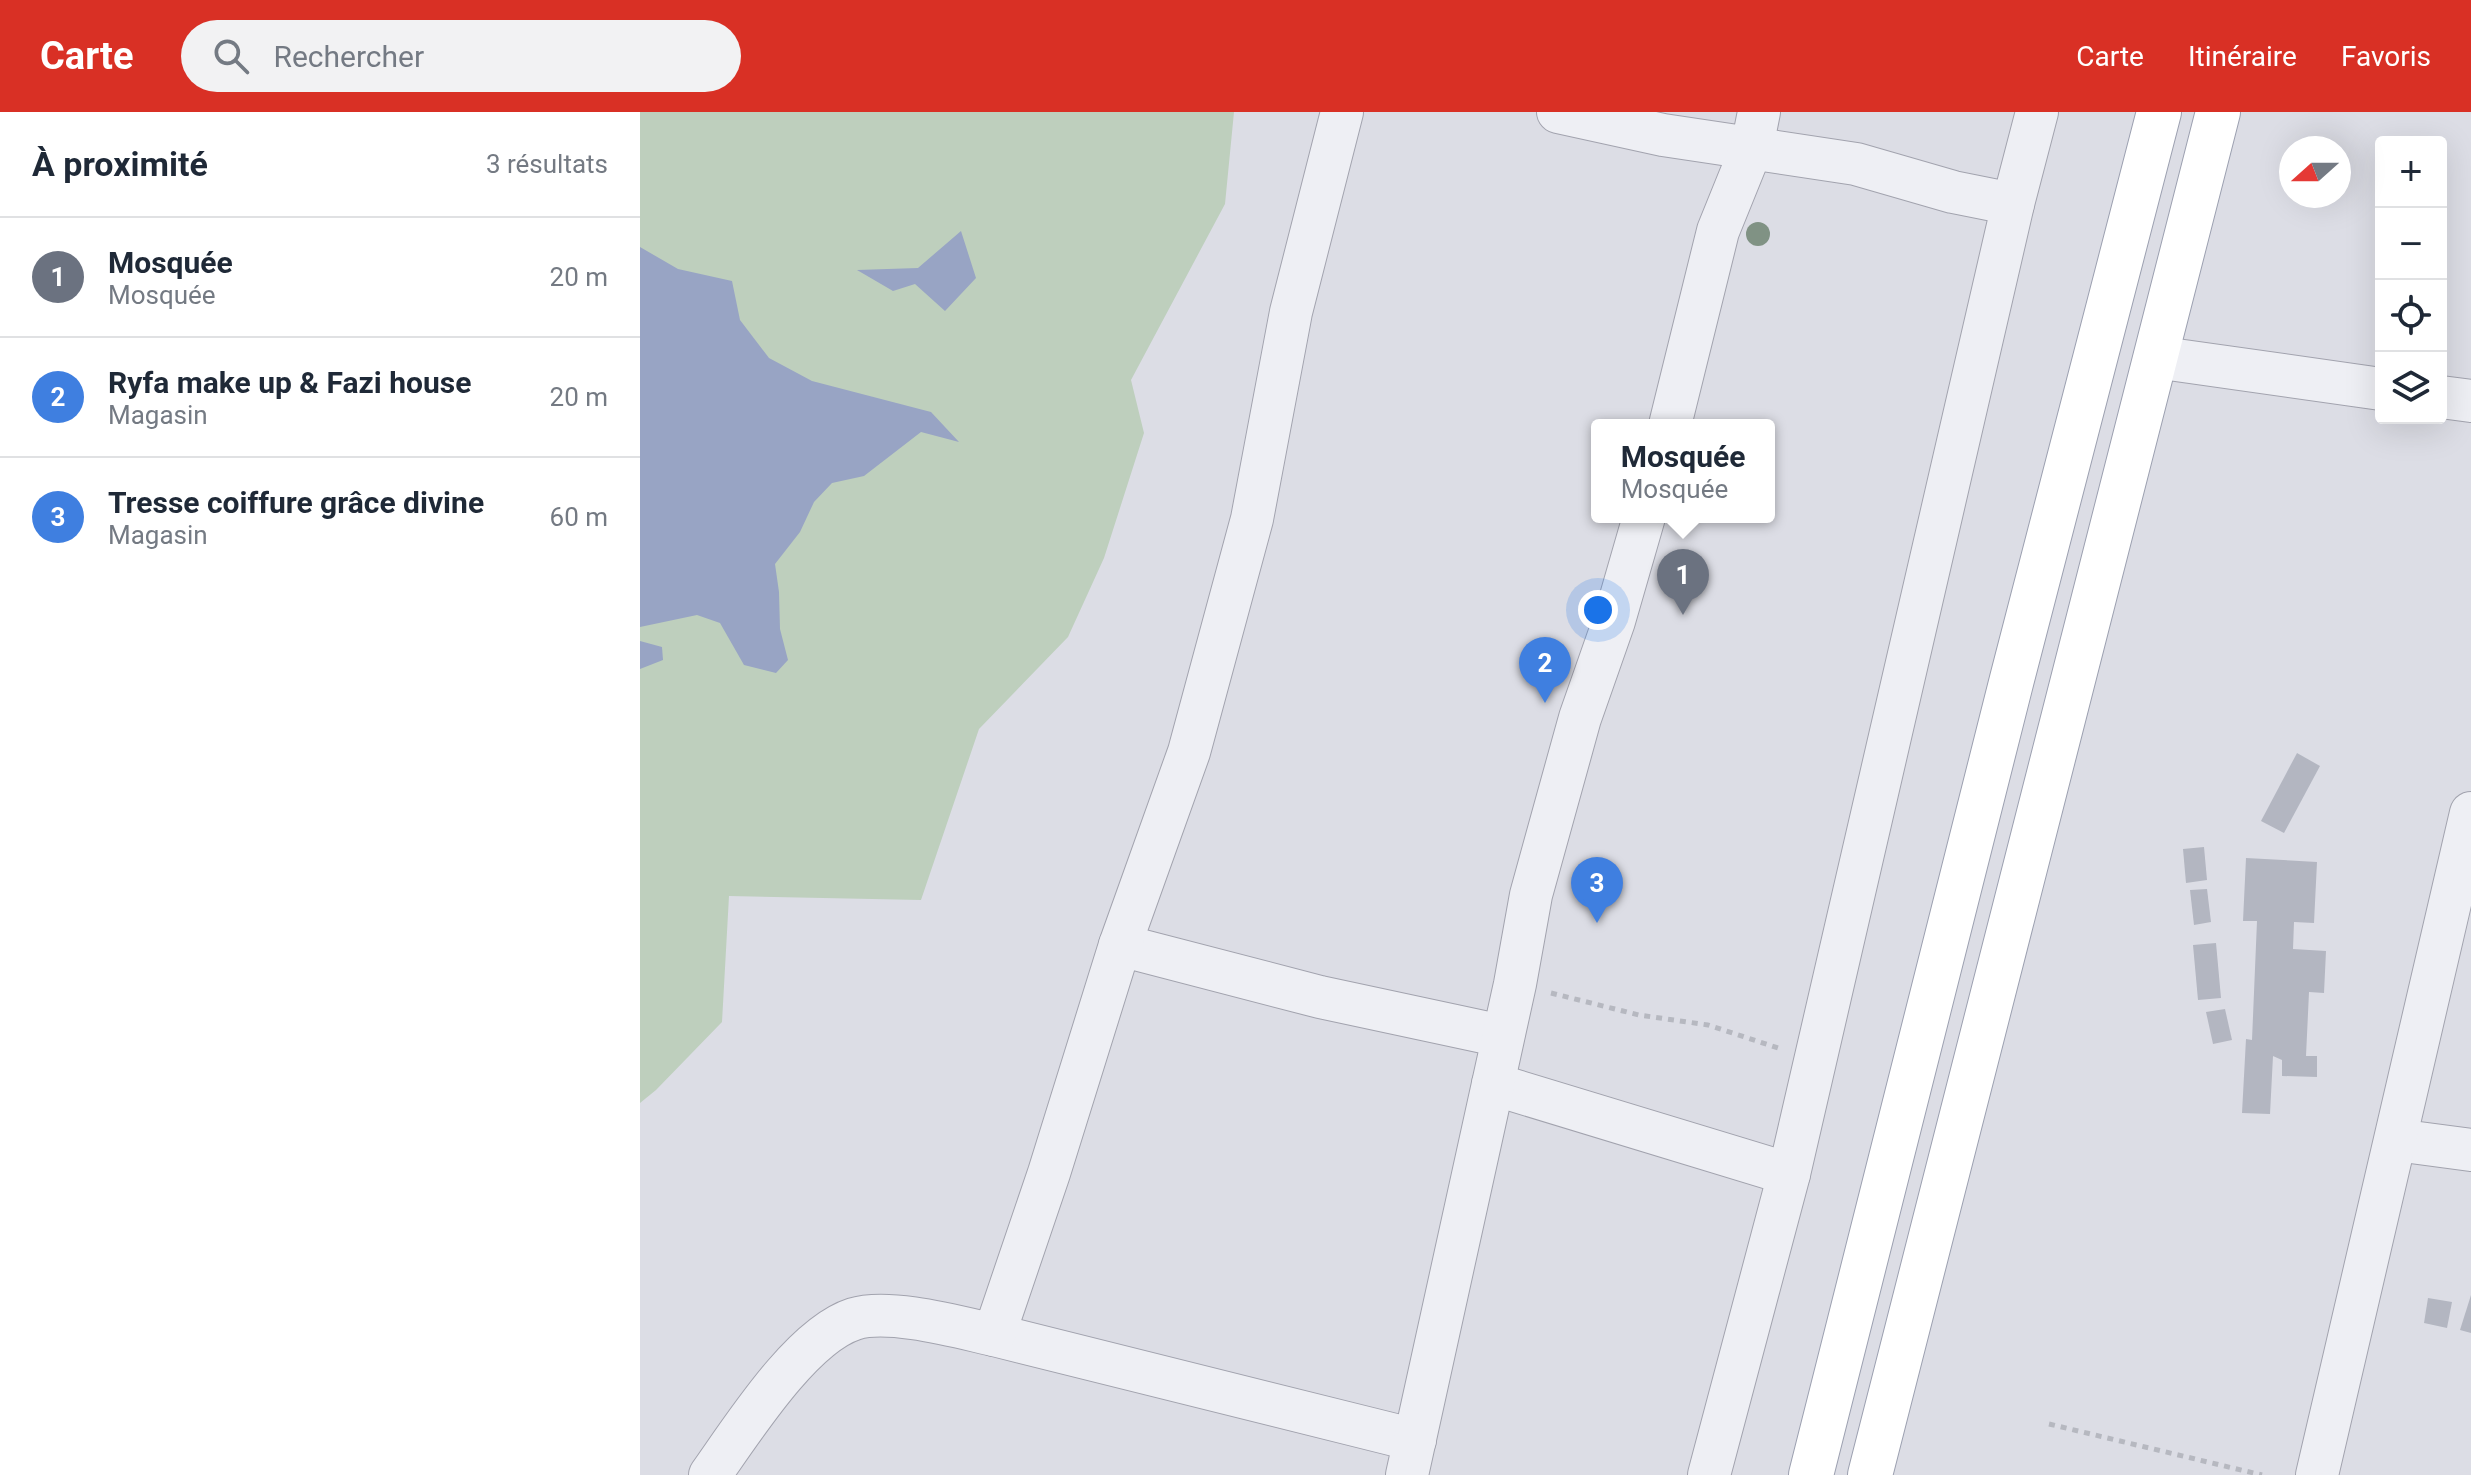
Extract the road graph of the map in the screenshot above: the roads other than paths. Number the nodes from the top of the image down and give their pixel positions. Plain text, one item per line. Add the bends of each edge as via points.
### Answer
1 (1342, 112) edge
2 (1558, 112) edge
3 (2037, 112) edge
4 (2159, 112) edge
5 (2218, 112) edge
6 (1755, 129) edge
7 (2013, 204) junction
8 (2155, 357) junction
9 (2375, 388) edge
10 (2447, 398) edge
11 (2471, 401) edge
12 (1671, 419) edge
13 (1642, 523) edge
14 (2471, 813) edge
15 (1120, 945) junction
16 (1502, 1036) junction
17 (1493, 1084) junction
18 (2396, 1140) junction
19 (2471, 1150) edge
20 (1789, 1174) junction
21 (994, 1335) junction
22 (1411, 1457) edge
23 (710, 1475) edge
24 (1709, 1475) edge
25 (1811, 1475) edge
26 (1870, 1475) edge
27 (2317, 1475) edge

1 - 15 street via 1291,312 1248,534 1189,752
2 - 6 street via 1663,135
3 - 7 street
4 - 25 main road
5 - 8 main road
6 - 7 street via 1856,164
6 - 12 street via 1718,231
7 - 20 street
8 - 9 street
8 - 26 main road
10 - 11 street
13 - 16 street via 1552,816
14 - 18 street
15 - 16 street via 1320,997
15 - 21 street
16 - 17 street
17 - 20 street
17 - 22 street
18 - 19 street
18 - 27 street
20 - 24 street
21 - 22 street
21 - 23 street via 903,1317 855,1319 817,1340

